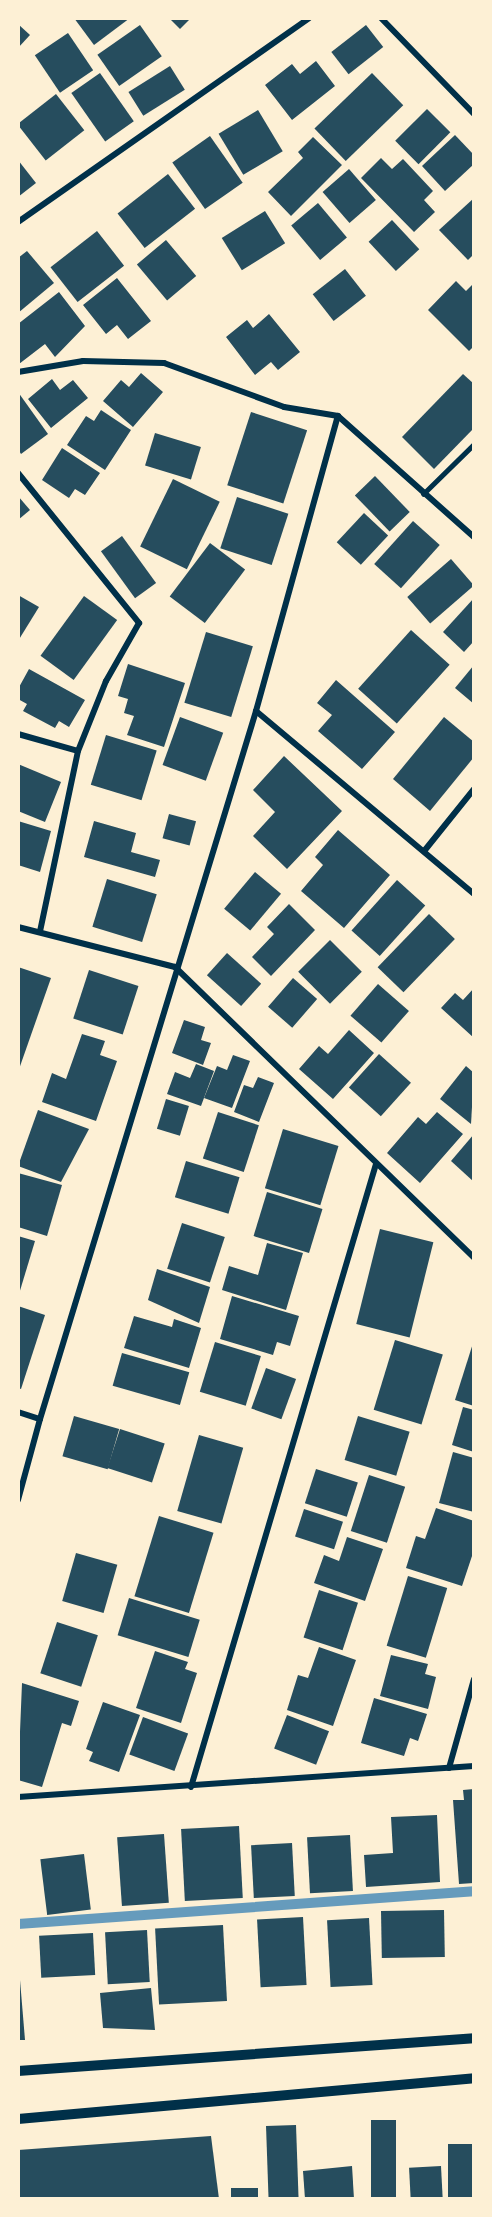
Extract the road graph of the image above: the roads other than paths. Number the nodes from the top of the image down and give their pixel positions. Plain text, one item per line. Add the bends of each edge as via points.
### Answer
1 (309, 18) edge
2 (381, 18) edge
3 (474, 114) edge
4 (18, 222) edge
5 (18, 372) edge
6 (338, 416) junction
7 (474, 444) edge
8 (18, 473) edge
9 (423, 494) junction
10 (474, 537) edge
11 (256, 711) junction
12 (18, 734) edge
13 (78, 752) junction
14 (474, 789) edge
15 (425, 850) junction
16 (474, 894) edge
17 (18, 927) edge
18 (40, 932) junction
19 (175, 967) junction
20 (376, 1164) junction
21 (474, 1257) edge
22 (18, 1412) edge
23 (40, 1419) junction
24 (18, 1500) edge
25 (474, 1679) edge
26 (474, 1766) edge
27 (449, 1768) junction
28 (191, 1787) junction
29 (18, 1797) edge
30 (474, 2038) edge
31 (18, 2071) edge
32 (474, 2078) edge
33 (18, 2119) edge

1 - 4 street
2 - 3 street
5 - 6 street via 84,361 164,363 284,408
6 - 9 street
6 - 11 street
7 - 9 lane
8 - 13 street via 139,623 106,681
9 - 10 street
11 - 15 street
11 - 19 street
12 - 13 street
13 - 18 street
14 - 15 street
15 - 16 street
17 - 18 street
18 - 19 street
19 - 20 street
19 - 23 street
20 - 21 street
20 - 28 street
22 - 23 street
23 - 24 street
25 - 27 street
26 - 27 street
27 - 28 street
28 - 29 street
30 - 31 street
32 - 33 street

